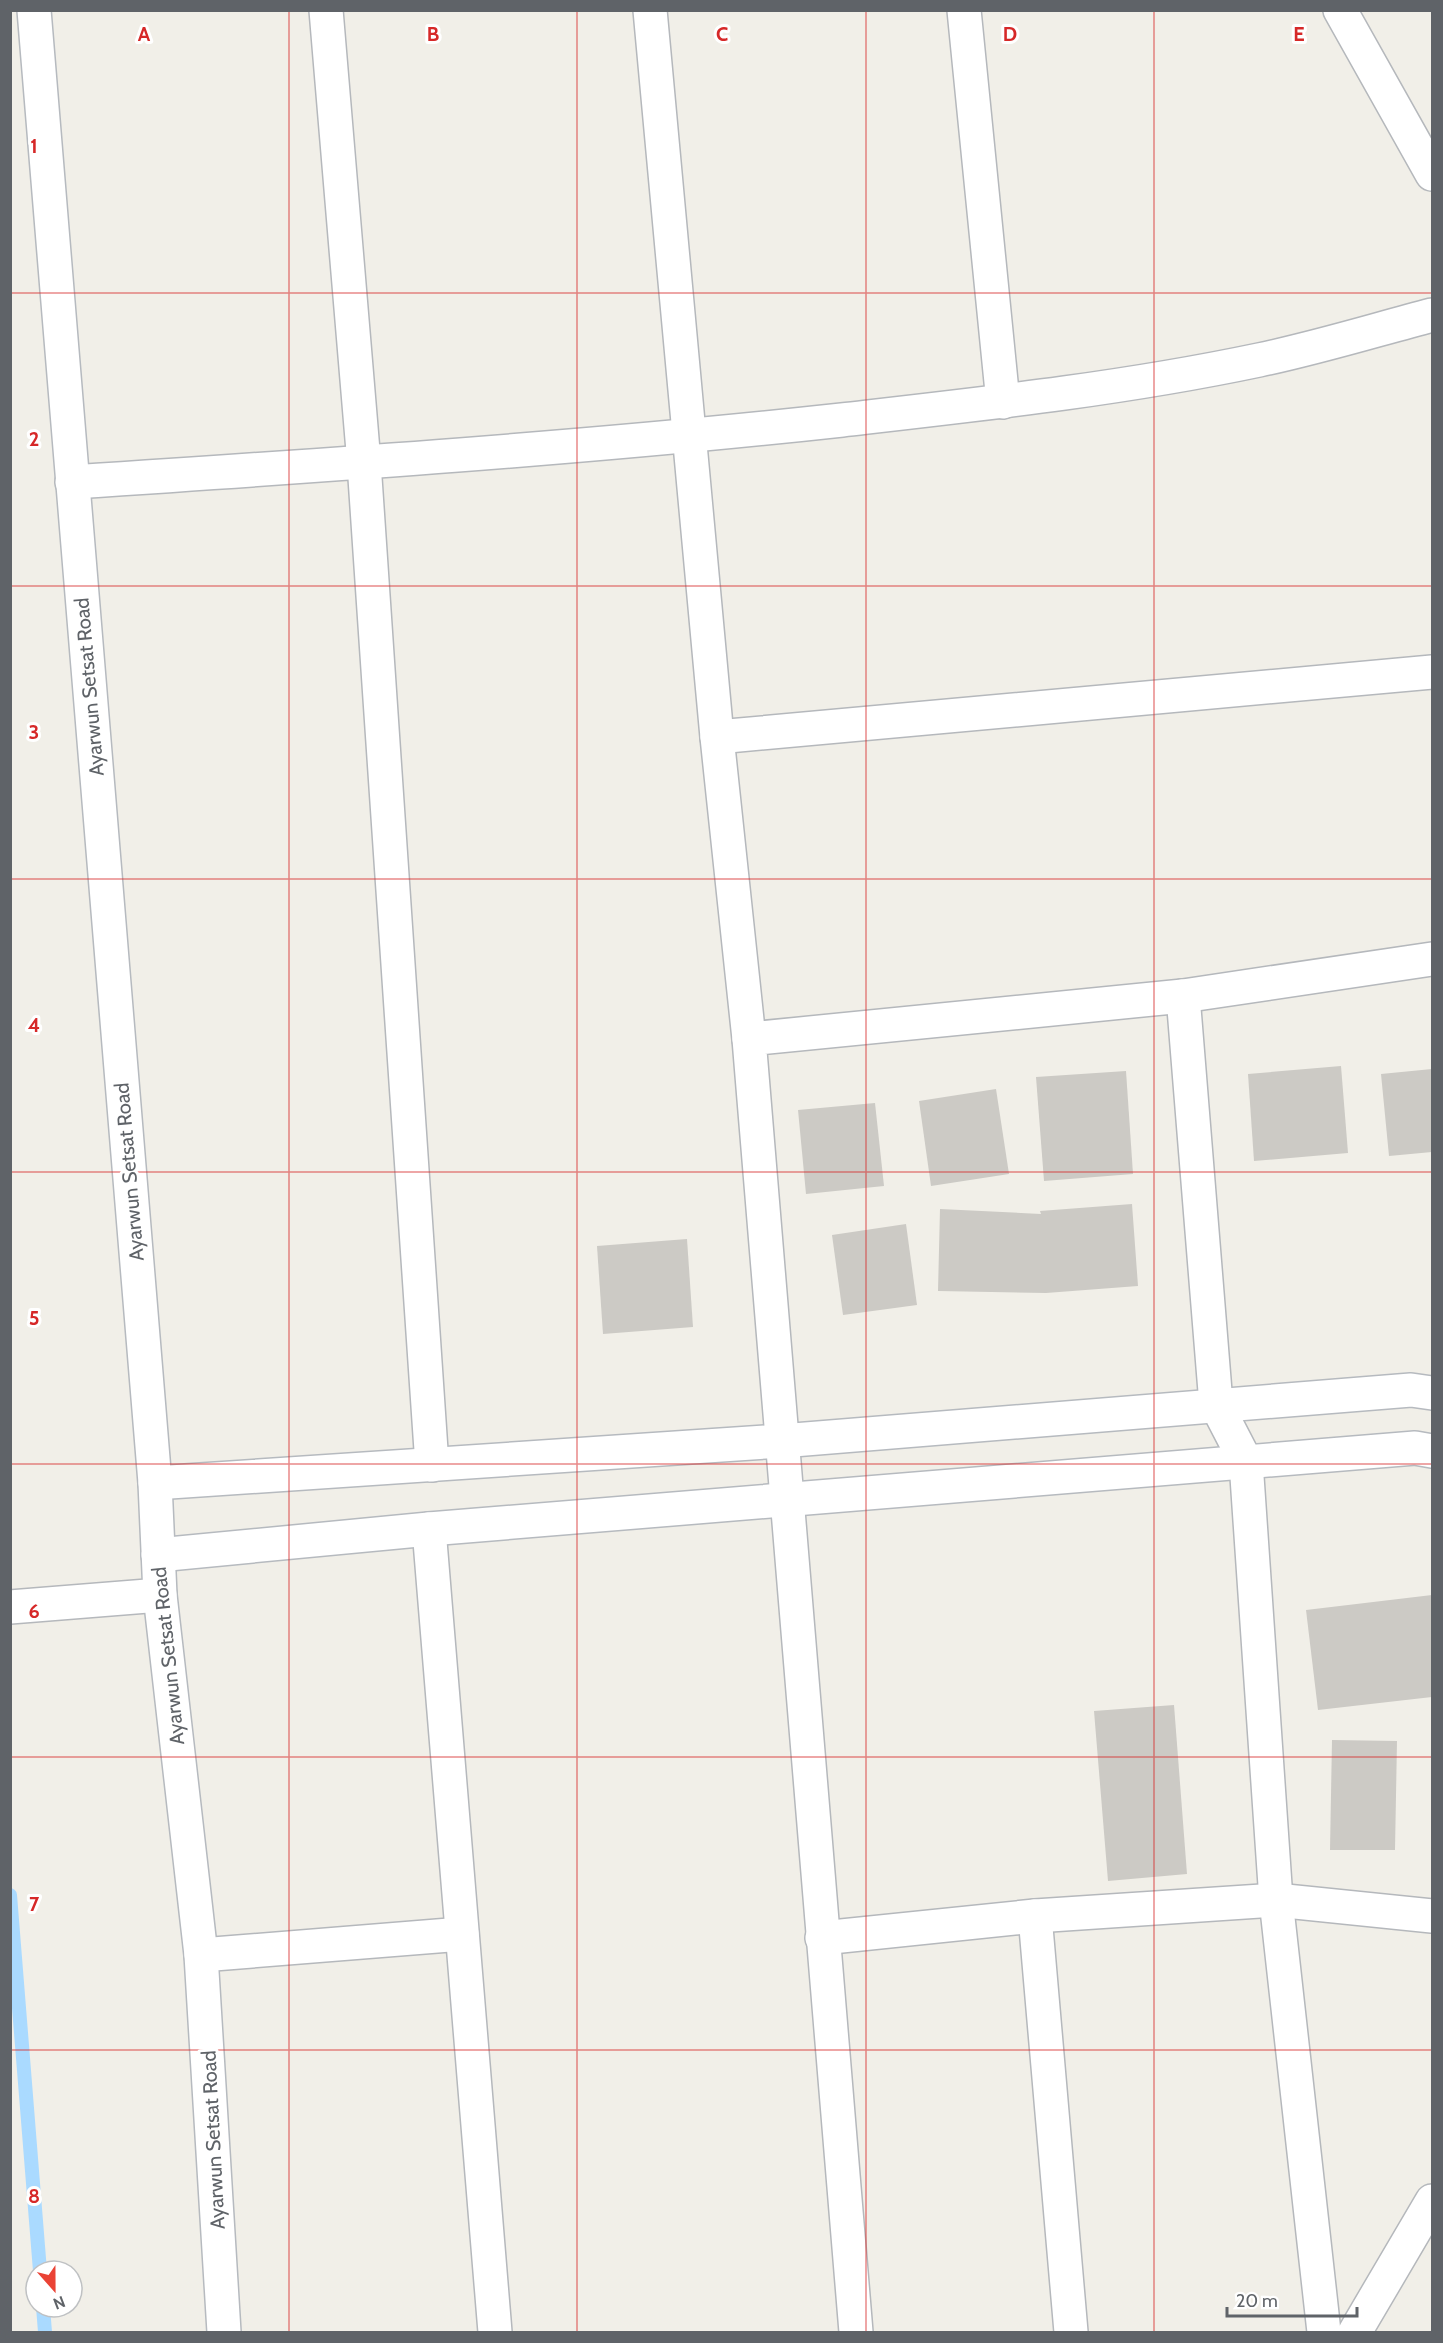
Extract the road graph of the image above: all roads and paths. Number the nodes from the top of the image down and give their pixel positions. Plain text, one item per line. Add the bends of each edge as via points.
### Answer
1 (34, 10) edge
2 (326, 10) edge
3 (650, 10) edge
4 (964, 10) edge
5 (1340, 10) edge
6 (1432, 174) edge
7 (1432, 315) edge
8 (1003, 402) junction
9 (690, 437) junction
10 (364, 463) junction
11 (72, 482) junction
12 (1432, 672) edge
13 (717, 737) junction
14 (1432, 959) edge
15 (1184, 996) junction
16 (749, 1039) junction
17 (1432, 1393) edge
18 (1216, 1404) junction
19 (781, 1441) junction
20 (1432, 1451) edge
21 (1246, 1462) junction
22 (432, 1465) junction
23 (155, 1483) junction
24 (786, 1499) junction
25 (429, 1529) junction
26 (159, 1555) junction
27 (160, 1595) junction
28 (14, 1607) edge
29 (1276, 1900) junction
30 (1035, 1916) junction
31 (1432, 1916) edge
32 (462, 1934) junction
33 (822, 1938) junction
34 (201, 1955) junction
35 (1432, 2201) edge
36 (1424, 2233) edge
37 (224, 2332) edge
38 (495, 2332) edge
39 (856, 2332) edge
40 (1071, 2332) edge
41 (1324, 2332) edge
42 (1355, 2332) edge

1 - 11 street, Ayarwun Setsat Road
2 - 10 street
3 - 9 street
4 - 8 street
5 - 6 street
7 - 8 street via 1263,360
8 - 9 street
9 - 10 street
9 - 13 street
10 - 11 street
10 - 22 street
11 - 23 street, Ayarwun Setsat Road
12 - 13 street
13 - 16 street
14 - 15 street
15 - 16 street
15 - 18 street
16 - 19 street
17 - 18 street via 1411,1390
18 - 19 street
18 - 21 street
19 - 22 street
19 - 24 street
20 - 21 street via 1415,1448
21 - 24 street
21 - 29 street
22 - 23 street
23 - 26 street, Ayarwun Setsat Road
24 - 25 street
24 - 33 street
25 - 26 street
25 - 32 street
26 - 27 street, Ayarwun Setsat Road
27 - 28 street
27 - 34 street, Ayarwun Setsat Road
29 - 30 street
29 - 31 street
29 - 41 street
30 - 33 street
30 - 40 street
32 - 34 street
32 - 38 street
33 - 39 street
34 - 37 street, Ayarwun Setsat Road
35 - 36 street
36 - 42 street

